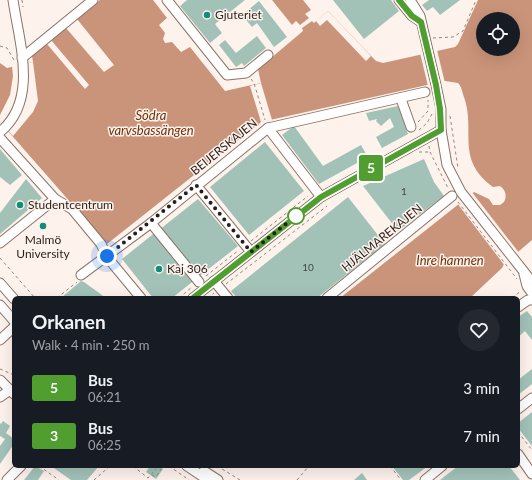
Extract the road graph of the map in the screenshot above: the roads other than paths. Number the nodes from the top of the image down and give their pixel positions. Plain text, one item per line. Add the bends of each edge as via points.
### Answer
1 (13, 0) edge
2 (93, 0) edge
3 (167, 0) edge
4 (399, 0) edge
5 (410, 0) edge
6 (421, 22) junction
7 (268, 56) dead end
8 (20, 62) junction
9 (425, 92) road end
10 (400, 99) junction
11 (264, 125) junction
12 (2, 130) edge
13 (413, 130) road end
14 (441, 130) junction
15 (0, 138) edge
16 (196, 185) junction
17 (459, 196) junction
18 (321, 197) junction
19 (55, 199) junction
20 (151, 223) junction
21 (0, 243) edge
22 (251, 252) junction
23 (107, 256) junction
24 (81, 275) road end
25 (520, 276) junction
26 (199, 282) dead end
27 (532, 282) edge
28 (0, 283) edge
29 (217, 285) junction
30 (532, 293) edge
31 (139, 296) edge
32 (197, 296) edge
33 (226, 296) edge
34 (330, 296) edge
35 (12, 297) edge
36 (532, 300) edge
37 (0, 305) edge
38 (520, 306) edge
39 (12, 319) edge
40 (12, 329) edge
41 (0, 340) edge
42 (5, 386) edge
43 (0, 398) edge
44 (532, 398) edge
45 (520, 407) edge
46 (520, 457) edge
47 (19, 468) edge
48 (440, 468) edge
49 (199, 470) edge
50 (532, 474) edge
51 (7, 480) edge
52 (208, 480) edge
53 (218, 480) edge
54 (425, 480) edge

1 - 8 street
2 - 8 street
3 - 7 street via 227,75 246,73
4 - 6 street via 412,16
5 - 6 street
6 - 14 street via 436,85
8 - 12 street via 24,77 20,100 14,114
9 - 10 street, BEIJERSKAJEN
10 - 11 street, BEIJERSKAJEN
10 - 13 street
11 - 16 street, BEIJERSKAJEN
11 - 18 street
14 - 17 street via 447,165
14 - 18 street
15 - 19 street
16 - 20 street, BEIJERSKAJEN
16 - 22 street
17 - 25 street
17 - 34 street, HJÄLMAREKAJEN
18 - 22 street
19 - 21 street
19 - 23 street via 72,209 101,244
20 - 23 street, BEIJERSKAJEN
20 - 26 street
22 - 29 street
23 - 24 street, BEIJERSKAJEN
23 - 31 street
25 - 27 street
25 - 30 street
28 - 35 street
29 - 32 street
29 - 33 street
36 - 38 street
37 - 39 street
40 - 41 street
42 - 43 street
44 - 45 street
46 - 50 street
47 - 51 street
48 - 54 street
49 - 52 street
49 - 53 street

